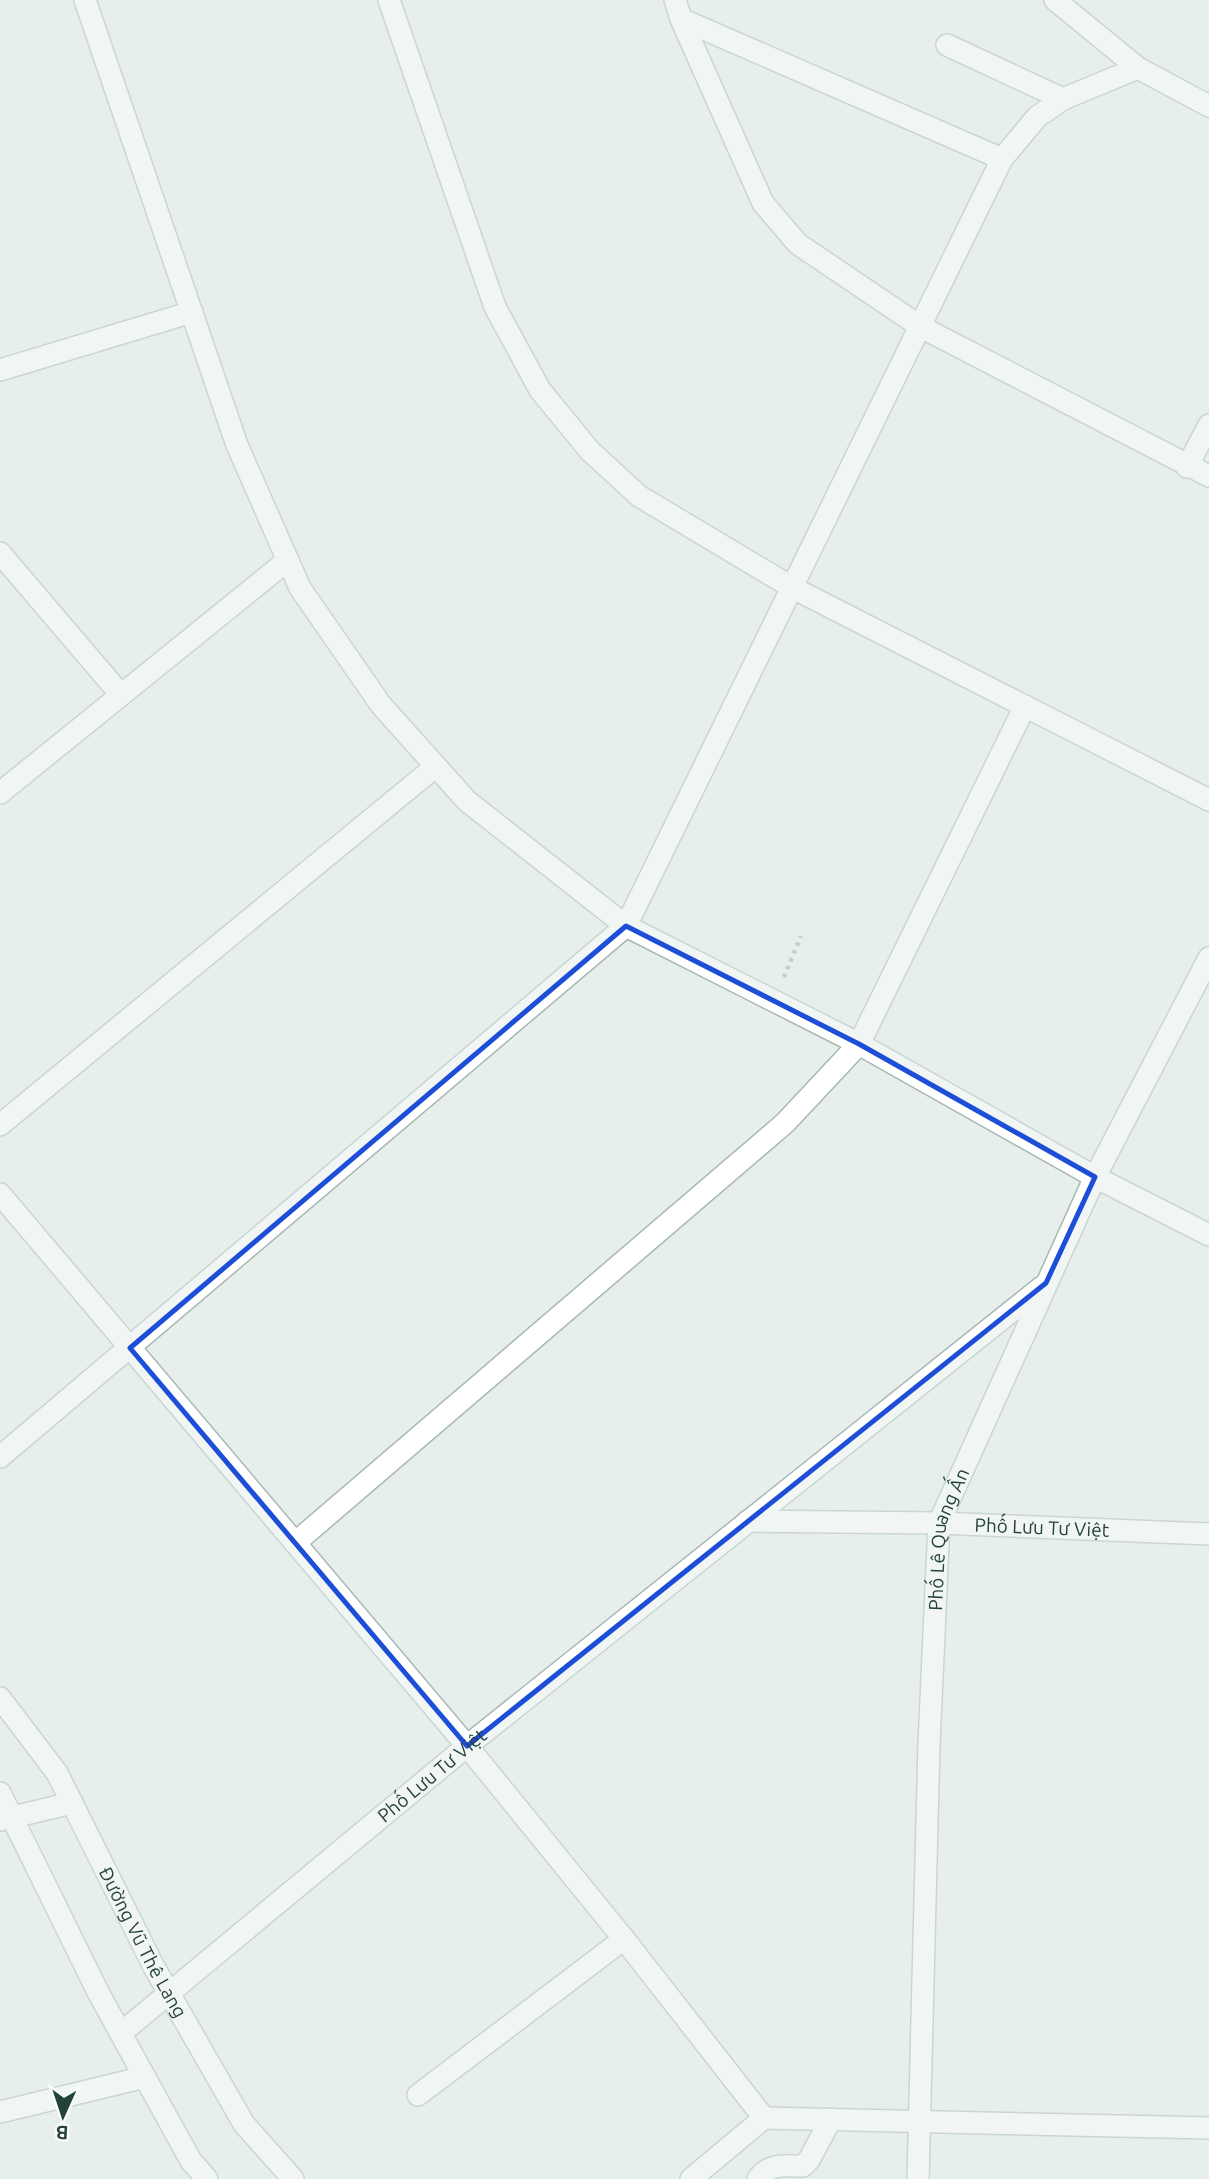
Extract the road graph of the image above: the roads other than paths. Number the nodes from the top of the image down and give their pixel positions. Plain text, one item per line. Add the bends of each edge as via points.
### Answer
1 (85, 0) edge
2 (389, 0) edge
3 (1055, 0) edge
4 (678, 10) edge
5 (947, 45) dead end
6 (1138, 68) junction
7 (1063, 99) junction
8 (1209, 106) edge
9 (1002, 159) junction
10 (192, 312) junction
11 (921, 327) junction
12 (0, 370) edge
13 (1209, 425) edge
14 (1187, 467) junction
15 (1209, 476) edge
16 (0, 553) edge
17 (288, 560) junction
18 (793, 588) junction
19 (121, 695) junction
20 (1025, 706) junction
21 (435, 766) junction
22 (0, 793) edge
23 (1209, 800) edge
24 (626, 926) junction
25 (1209, 957) edge
26 (859, 1044) junction
27 (0, 1125) edge
28 (1095, 1177) junction
29 (0, 1194) edge
30 (1209, 1235) edge
31 (1046, 1283) junction
32 (130, 1348) junction
33 (0, 1457) edge
34 (748, 1521) junction
35 (939, 1523) junction
36 (1209, 1534) edge
37 (295, 1543) junction
38 (0, 1698) edge
39 (467, 1746) junction
40 (0, 1793) edge
41 (72, 1803) junction
42 (6, 1819) edge
43 (624, 1938) junction
44 (169, 1991) junction
45 (121, 2033) junction
46 (145, 2077) junction
47 (418, 2095) dead end
48 (0, 2112) edge
49 (764, 2118) junction
50 (831, 2119) junction
51 (920, 2120) junction
52 (1209, 2128) edge
53 (207, 2179) edge
54 (293, 2179) edge
55 (691, 2179) edge
56 (758, 2179) edge
57 (918, 2179) edge

1 - 10 street
2 - 18 street via 495,307 540,390 590,451 639,496
3 - 6 street
4 - 9 street
4 - 11 street via 763,203 798,244
5 - 7 street
6 - 7 street
6 - 8 street
7 - 9 street via 1037,117
9 - 11 street
10 - 12 street
10 - 17 street via 237,445
11 - 14 street
11 - 18 street
13 - 14 street
14 - 15 street
16 - 19 street
17 - 19 street
17 - 21 street via 300,588 381,705
18 - 20 street
18 - 24 street
19 - 22 street
20 - 23 street
20 - 26 street
21 - 24 street via 467,802
21 - 27 street
24 - 26 street
24 - 32 street
25 - 28 street, Phố Lê Quang Ấn
26 - 28 street
26 - 37 street via 785,1123
28 - 30 street
28 - 31 street, Phố Lê Quang Ấn
29 - 32 street
31 - 34 street, Phố Lưu Tư Việt
31 - 35 street, Phố Lê Quang Ấn
32 - 33 street
32 - 37 street
34 - 35 street, Phố Lưu Tư Việt
34 - 39 street, Phố Lưu Tư Việt
35 - 36 street, Phố Lưu Tư Việt
35 - 51 street, Phố Lê Quang Ấn
37 - 39 street
38 - 41 street, Đường Vũ Thê Lang via 57,1773
39 - 43 street
39 - 44 street, Phố Lưu Tư Việt
40 - 42 street
41 - 42 street
41 - 44 street, Đường Vũ Thê Lang
42 - 45 street
43 - 47 street
43 - 49 street
44 - 45 street, Phố Lưu Tư Việt
44 - 54 street, Đường Vũ Thê Lang via 244,2124
45 - 46 street
46 - 48 street
46 - 53 street via 191,2161
49 - 50 street
49 - 55 street
50 - 51 street
50 - 56 street via 803,2166 772,2166
51 - 52 street
51 - 57 street, Phố Lê Quang Ấn

